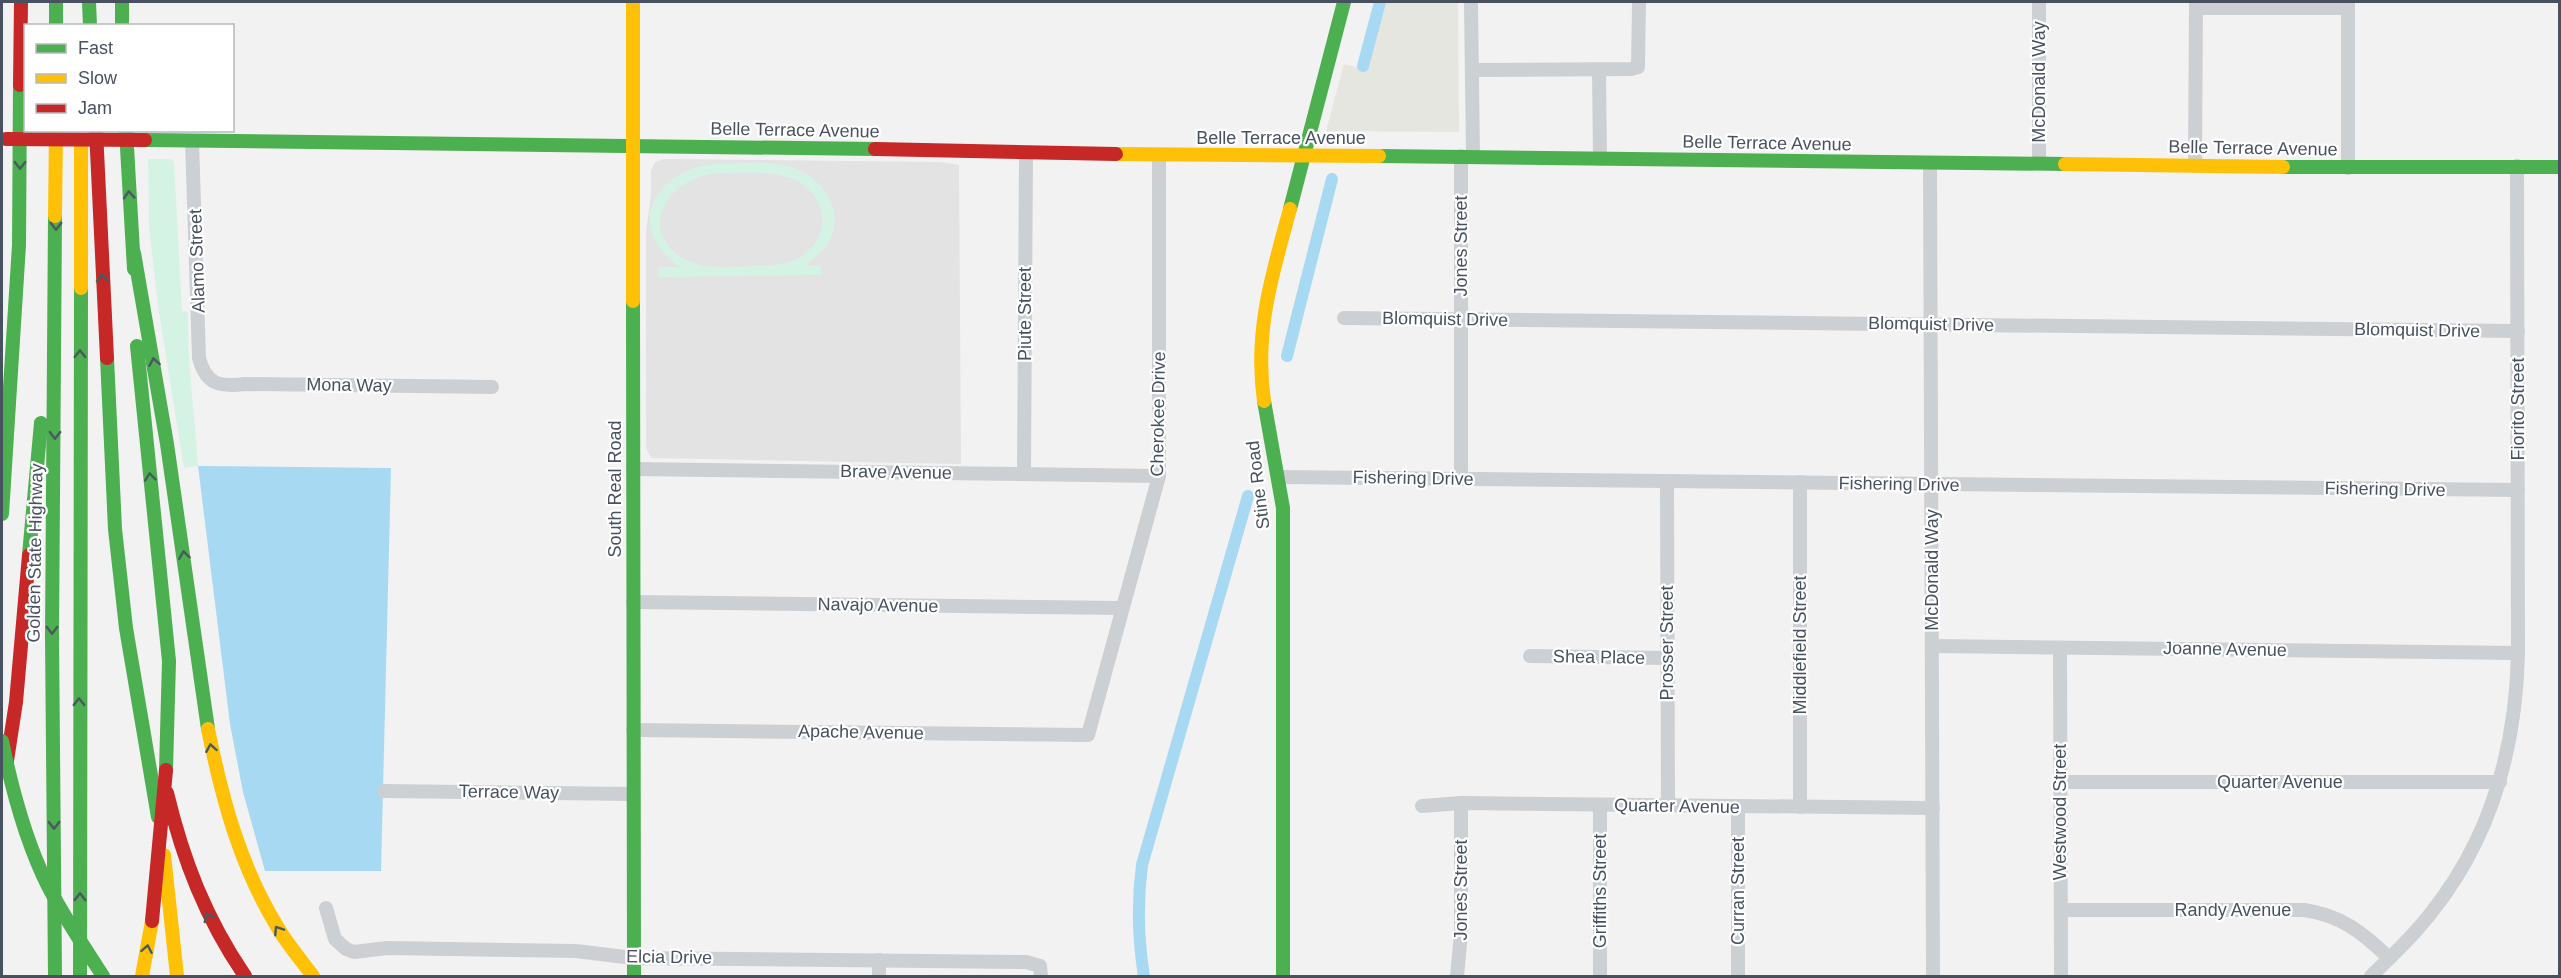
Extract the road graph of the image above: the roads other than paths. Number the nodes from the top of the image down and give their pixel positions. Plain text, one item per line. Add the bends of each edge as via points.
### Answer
1 (21, 2) edge
2 (56, 2) edge
3 (82, 2) edge
4 (89, 2) edge
5 (122, 2) edge
6 (633, 2) edge
7 (1344, 2) edge
8 (1471, 2) edge
9 (1640, 2) edge
10 (2038, 2) edge
11 (2196, 5) edge
12 (2348, 5) edge
13 (56, 24) edge
14 (82, 24) edge
15 (90, 24) edge
16 (122, 24) edge
17 (1599, 69) junction
18 (1472, 70) junction
19 (56, 132) edge
20 (81, 132) edge
21 (96, 132) edge
22 (126, 132) edge
23 (4, 139) edge
24 (192, 141) junction
25 (634, 146) junction
26 (1026, 154) junction
27 (1159, 155) junction
28 (1304, 156) junction
29 (1467, 156) junction
30 (1600, 159) junction
31 (1930, 163) junction
32 (2039, 163) junction
33 (2194, 165) junction
34 (2517, 166) junction
35 (2559, 166) edge
36 (2348, 168) junction
37 (19, 245) junction
38 (134, 253) junction
39 (1344, 318) dead end
40 (1461, 319) junction
41 (1932, 324) junction
42 (2518, 331) junction
43 (2, 339) edge
44 (56, 356) junction
45 (208, 378) joint
46 (492, 387) dead end
47 (633, 469) junction
48 (1024, 474) junction
49 (1159, 476) junction
50 (1279, 477) junction
51 (1461, 479) junction
52 (1667, 481) junction
53 (1800, 482) junction
54 (112, 483) junction
55 (1932, 484) junction
56 (2518, 490) junction
57 (2, 514) edge
58 (633, 602) junction
59 (1122, 608) junction
60 (1932, 646) junction
61 (2060, 648) junction
62 (2518, 652) junction
63 (1530, 656) dead end
64 (1667, 658) junction
65 (633, 730) junction
66 (1088, 735) joint
67 (2, 741) edge
68 (2500, 782) junction
69 (2060, 783) junction
70 (2, 789) edge
71 (384, 791) dead end
72 (633, 794) junction
73 (1461, 803) junction
74 (1599, 805) junction
75 (1422, 806) dead end
76 (1668, 806) junction
77 (1738, 806) junction
78 (1800, 807) junction
79 (1933, 808) junction
80 (326, 908) dead end
81 (2061, 910) junction
82 (633, 958) junction
83 (2389, 958) junction
84 (879, 960) junction
85 (1040, 971) edge
86 (55, 976) edge
87 (80, 976) edge
88 (103, 976) edge
89 (142, 976) edge
90 (177, 976) edge
91 (245, 976) edge
92 (313, 976) edge
93 (633, 976) edge
94 (879, 976) edge
95 (1283, 976) edge
96 (1457, 976) edge
97 (1600, 976) edge
98 (1738, 976) edge
99 (1933, 976) edge
100 (2061, 976) edge
101 (2371, 976) edge

1 -> 37 main road
2 - 13 main road
3 - 14 main road
4 - 15 main road
5 - 16 main road
6 - 25 main road, South Real Road
7 - 28 main road, Stine Road
8 - 18 street, Jones Street
9 - 17 street via 1640,66
10 - 32 street, McDonald Way
11 - 12 street
11 - 33 street
12 - 36 street
17 - 18 street
17 - 30 street
18 - 29 street, Jones Street
19 -> 44 main road, Golden State Highway
87 -> 20 main road
54 -> 21 main road
38 -> 22 main road
23 - 24 main road, Belle Terrace Avenue, bridge
24 - 25 main road, Belle Terrace Avenue
24 - 45 street, Alamo Street via 199,358
25 - 26 main road, Belle Terrace Avenue
25 - 47 main road, South Real Road
26 - 27 main road, Belle Terrace Avenue
26 - 48 street, Piute Street
27 - 28 main road, Belle Terrace Avenue
27 - 49 street, Cherokee Drive
28 - 29 main road, Belle Terrace Avenue
28 - 50 main road, Stine Road via 1267,295 1260,342 1262,393
29 - 30 main road, Belle Terrace Avenue
29 - 40 street, Jones Street
30 - 31 main road, Belle Terrace Avenue
31 - 32 main road, Belle Terrace Avenue
31 - 41 street, McDonald Way
32 - 33 main road, Belle Terrace Avenue
33 - 36 main road, Belle Terrace Avenue
34 - 35 main road, Belle Terrace Avenue
34 - 36 main road, Belle Terrace Avenue
34 - 42 street, Fiorito Street
37 - 43 main road
37 - 57 main road
89 -> 38 main road, bridge via 152,921 166,775 169,661 139,376
92 -> 38 main road via 278,931 258,896 237,849 215,773 170,461
39 - 40 street, Blomquist Drive
40 - 41 street, Blomquist Drive
40 - 51 street, Jones Street
41 - 42 street, Blomquist Drive
41 - 55 street, McDonald Way
42 - 56 street, Fiorito Street
44 - 70 main road via 42,417 16,702
44 -> 86 main road, Golden State Highway via 52,635
45 - 46 street, Mona Way via 218,385 231,386
47 - 48 street, Brave Avenue
47 - 58 main road, South Real Road
48 - 49 street, Brave Avenue
49 - 59 street, Cherokee Drive
50 - 51 street, Fishering Drive
50 - 95 main road, Stine Road
51 - 52 street, Fishering Drive
52 - 53 street, Fishering Drive
52 - 64 street, Prosser Street
53 - 55 street, Fishering Drive
53 - 78 street, Middlefield Street
54 - 90 main road via 125,618 164,855
91 -> 54 main road via 206,914 179,844 136,634
55 - 56 street, Fishering Drive
55 - 60 street, McDonald Way
56 - 62 street, Fiorito Street
58 - 59 street, Navajo Avenue
58 - 65 main road, South Real Road
59 - 66 street, Cherokee Drive
60 - 61 street, Joanne Avenue
60 - 79 street, McDonald Way
61 - 62 street, Joanne Avenue
61 - 69 street, Westwood Street
62 - 68 street, Fiorito Street via 2514,723
63 - 64 street, Shea Place
64 - 76 street, Prosser Street
65 - 66 street, Apache Avenue
65 - 72 main road, South Real Road
67 - 88 main road, bridge via 36,860
68 - 69 street, Quarter Avenue
68 - 83 street, Fiorito Street via 2483,828 2453,883
69 - 81 street, Westwood Street
71 - 72 street, Terrace Way
72 - 82 main road, South Real Road
73 - 74 street, Quarter Avenue
73 - 75 street, Quarter Avenue
73 - 96 street, Jones Street via 1461,933
74 - 76 street, Quarter Avenue
74 - 97 street, Griffiths Street
76 - 77 street, Quarter Avenue
77 - 78 street, Quarter Avenue
77 - 98 street, Curran Street
78 - 79 street, Quarter Avenue
79 - 99 street, McDonald Way
80 - 82 street, Elcia Drive via 335,939 354,952 387,948 576,951
81 - 83 street, Randy Avenue via 2319,912 2364,933
81 - 100 street, Westwood Street
82 - 84 street, Elcia Drive
82 - 93 main road, South Real Road
83 - 101 street, Fiorito Street
84 - 85 street, Elcia Drive via 1026,962
84 - 94 street

